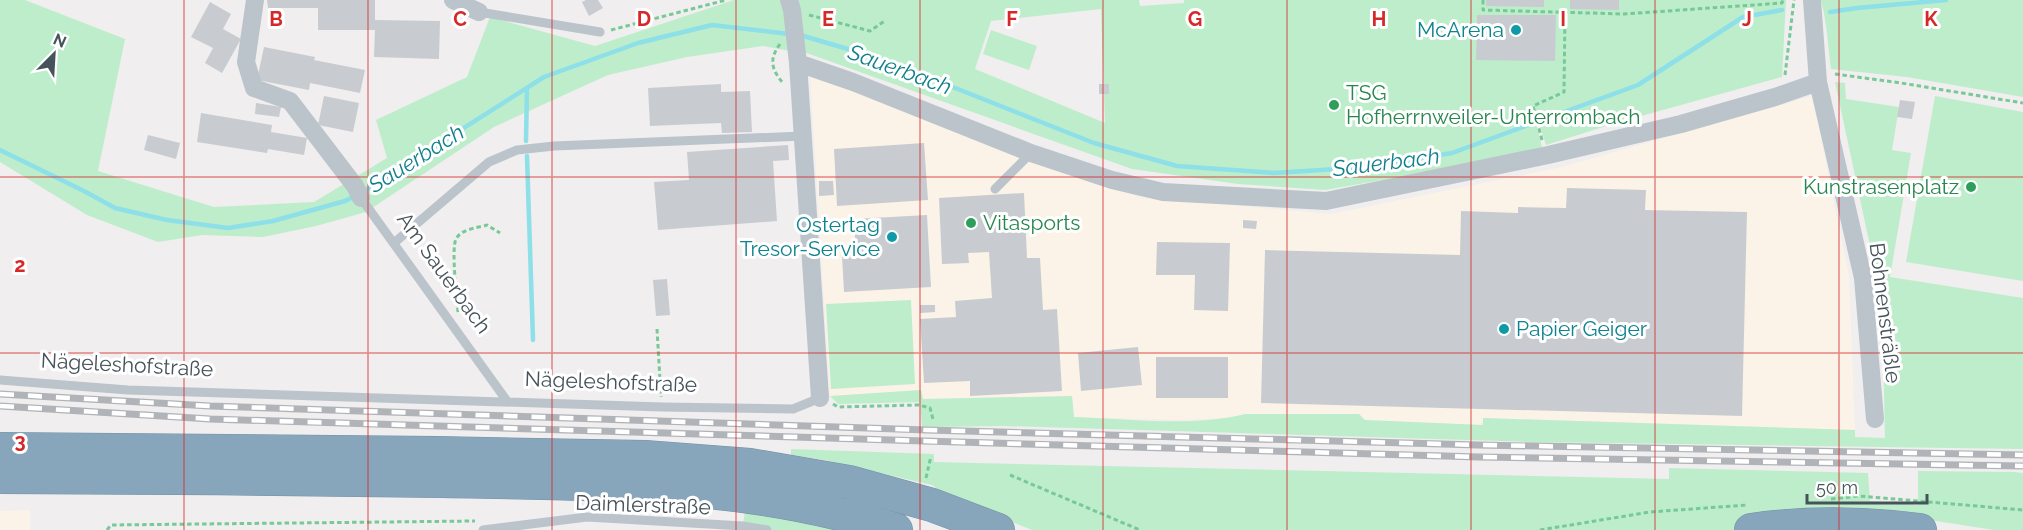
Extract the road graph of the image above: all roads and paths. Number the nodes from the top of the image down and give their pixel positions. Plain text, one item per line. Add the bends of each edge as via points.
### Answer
1 (255, 0) edge
2 (453, 0) edge
3 (726, 0) edge
4 (1483, 0) edge
5 (1782, 0) edge
6 (1794, 0) edge
7 (1812, 0) edge
8 (792, 8) edge
9 (478, 12) joint
10 (1565, 12) junction
11 (886, 20) dead end
12 (600, 32) joint
13 (797, 58) junction
14 (1818, 78) junction
15 (1783, 95) junction
16 (2023, 103) edge
17 (803, 136) junction
18 (1541, 137) dead end
19 (1031, 153) junction
20 (995, 189) dead end
21 (358, 192) joint
22 (500, 233) dead end
23 (394, 243) junction
24 (657, 329) dead end
25 (460, 335) junction
26 (0, 380) edge
27 (820, 398) junction
28 (507, 402) junction
29 (662, 408) junction
30 (933, 419) dead end
31 (1875, 419) dead end
32 (0, 449) edge
33 (931, 456) dead end
34 (1010, 475) dead end
35 (0, 477) edge
36 (924, 484) dead end
37 (481, 525) edge
38 (107, 530) edge
39 (767, 530) edge
40 (896, 530) edge
41 (998, 530) edge
42 (1140, 530) edge
43 (1751, 530) edge
44 (1920, 530) edge

1 - 21 street, Am Sauerbach via 246,62 254,88 290,101
2 - 9 street
3 - 12 path
4 - 10 path via 1483,10
5 - 10 path via 1624,14
6 - 15 path
7 - 14 street, Bohnensträßle
8 - 11 path via 870,31
8 - 13 street
9 - 12 lane
10 - 18 path via 1564,92 1533,106
13 - 17 street
13 - 19 street
14 - 15 street
14 - 16 path via 1828,74 1901,82
14 - 31 street, Bohnensträßle via 1863,278
15 - 19 street via 1548,155 1326,201 1163,192
17 - 23 lane via 517,150 489,162
17 - 27 street
19 - 20 lane
21 - 23 lane, Am Sauerbach
22 - 25 path via 487,225 465,231 456,239
23 - 25 lane, Am Sauerbach
24 - 29 path
25 - 28 lane, Am Sauerbach
26 - 28 lane, Nägeleshofstraße via 128,390
27 - 29 lane, Nägeleshofstraße via 793,409
27 - 30 path via 837,407 919,405 930,408
28 - 29 lane, Nägeleshofstraße
32 - 41 highway via 471,453 645,457 750,465 849,482 932,505
33 - 36 path
34 - 42 path
35 - 40 highway via 654,487 726,493 795,505
37 - 38 path via 111,525
37 - 39 lane, Daimlerstraße via 587,518
43 - 44 highway via 1870,525

